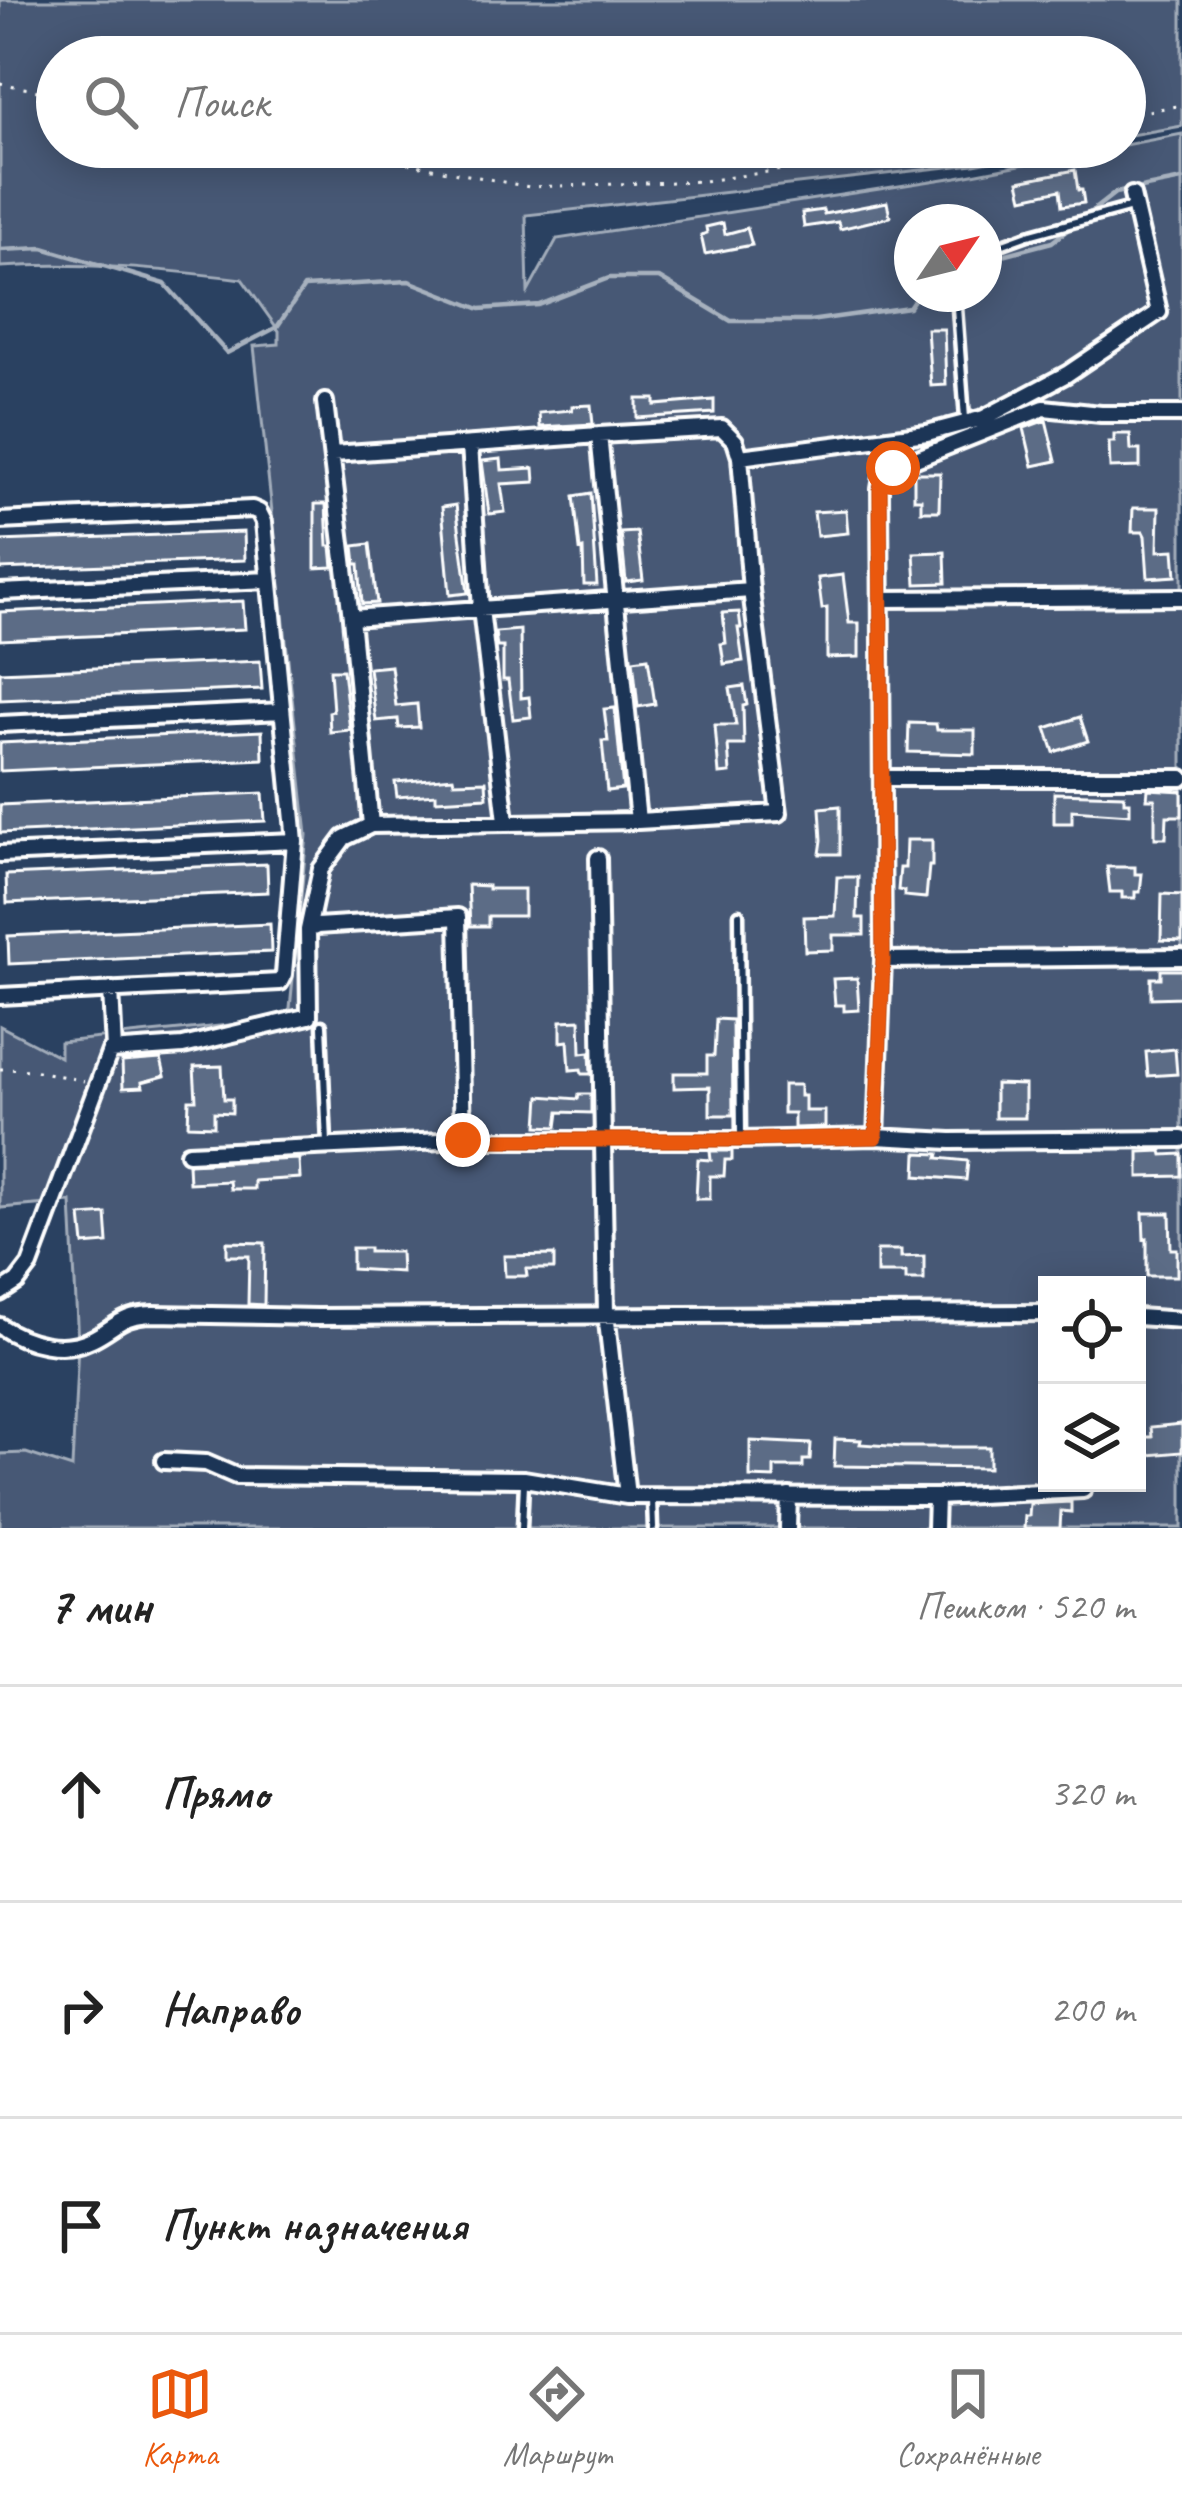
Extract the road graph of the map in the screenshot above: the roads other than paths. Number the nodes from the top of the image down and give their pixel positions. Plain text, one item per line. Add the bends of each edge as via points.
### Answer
1 (1134, 200) joint
2 (1002, 244) edge
3 (957, 312) edge
4 (325, 402) dead end
5 (1182, 414) edge
6 (965, 423) junction
7 (599, 435) junction
8 (470, 445) junction
9 (333, 454) junction
10 (740, 457) junction
11 (0, 520) edge
12 (269, 580) junction
13 (751, 590) junction
14 (0, 592) edge
15 (1182, 596) edge
16 (615, 599) junction
17 (882, 599) junction
18 (481, 609) junction
19 (351, 618) junction
20 (282, 711) junction
21 (0, 724) edge
22 (884, 778) junction
23 (1182, 778) edge
24 (506, 821) junction
25 (638, 821) junction
26 (371, 825) junction
27 (295, 841) junction
28 (0, 854) edge
29 (598, 858) dead end
30 (739, 914) dead end
31 (308, 930) junction
32 (1182, 957) edge
33 (883, 960) junction
34 (111, 991) junction
35 (0, 996) edge
36 (315, 1021) junction
37 (114, 1050) junction
38 (876, 1137) junction
39 (1182, 1138) edge
40 (463, 1140) junction
41 (741, 1140) junction
42 (601, 1141) junction
43 (327, 1144) junction
44 (188, 1153) dead end
45 (0, 1293) edge
46 (1038, 1312) edge
47 (606, 1313) junction
48 (1146, 1318) edge
49 (1182, 1320) edge
50 (0, 1326) edge
51 (164, 1461) dead end
52 (524, 1479) junction
53 (1041, 1492) edge
54 (627, 1496) junction
55 (652, 1496) junction
56 (789, 1496) junction
57 (936, 1497) junction
58 (522, 1528) edge
59 (653, 1528) edge
60 (788, 1528) edge
61 (935, 1528) edge

1 - 2 lane
1 - 6 street via 1159,312 1066,374
3 - 6 lane
4 - 9 street
5 - 17 street via 1044,408 893,468 880,489
6 - 10 street
7 - 8 street
7 - 10 street via 722,428
7 - 16 street
8 - 9 street
8 - 18 street
9 - 19 street
10 - 13 street
11 - 12 street via 256,509
12 - 14 street
12 - 20 street
13 - 16 street
13 - 25 street via 779,813
15 - 17 street
16 - 18 street
16 - 25 street
17 - 22 street
18 - 19 street
18 - 24 street
19 - 26 street
20 - 21 street
20 - 27 street
22 - 23 street
22 - 33 street
24 - 25 street
24 - 26 street
26 - 31 street via 344,838 321,869
27 - 28 street
27 - 34 street via 284,978
29 - 42 street
30 - 41 lane
31 - 36 street
31 - 40 street via 458,917
32 - 33 street
33 - 38 street
34 - 35 street
34 - 37 street
36 - 37 street
36 - 43 lane
37 - 45 street via 30,1265
38 - 39 street
38 - 41 street
40 - 42 street
40 - 43 street
41 - 42 street
42 - 47 street
43 - 44 street
46 - 47 street
47 - 50 street via 129,1315 94,1338 57,1347
47 - 54 street
48 - 49 street
51 - 52 street via 206,1463 236,1476
52 - 54 street
52 - 58 lane
53 - 57 street
54 - 55 street
55 - 56 street
55 - 59 lane
56 - 57 street
56 - 60 street
57 - 61 street

